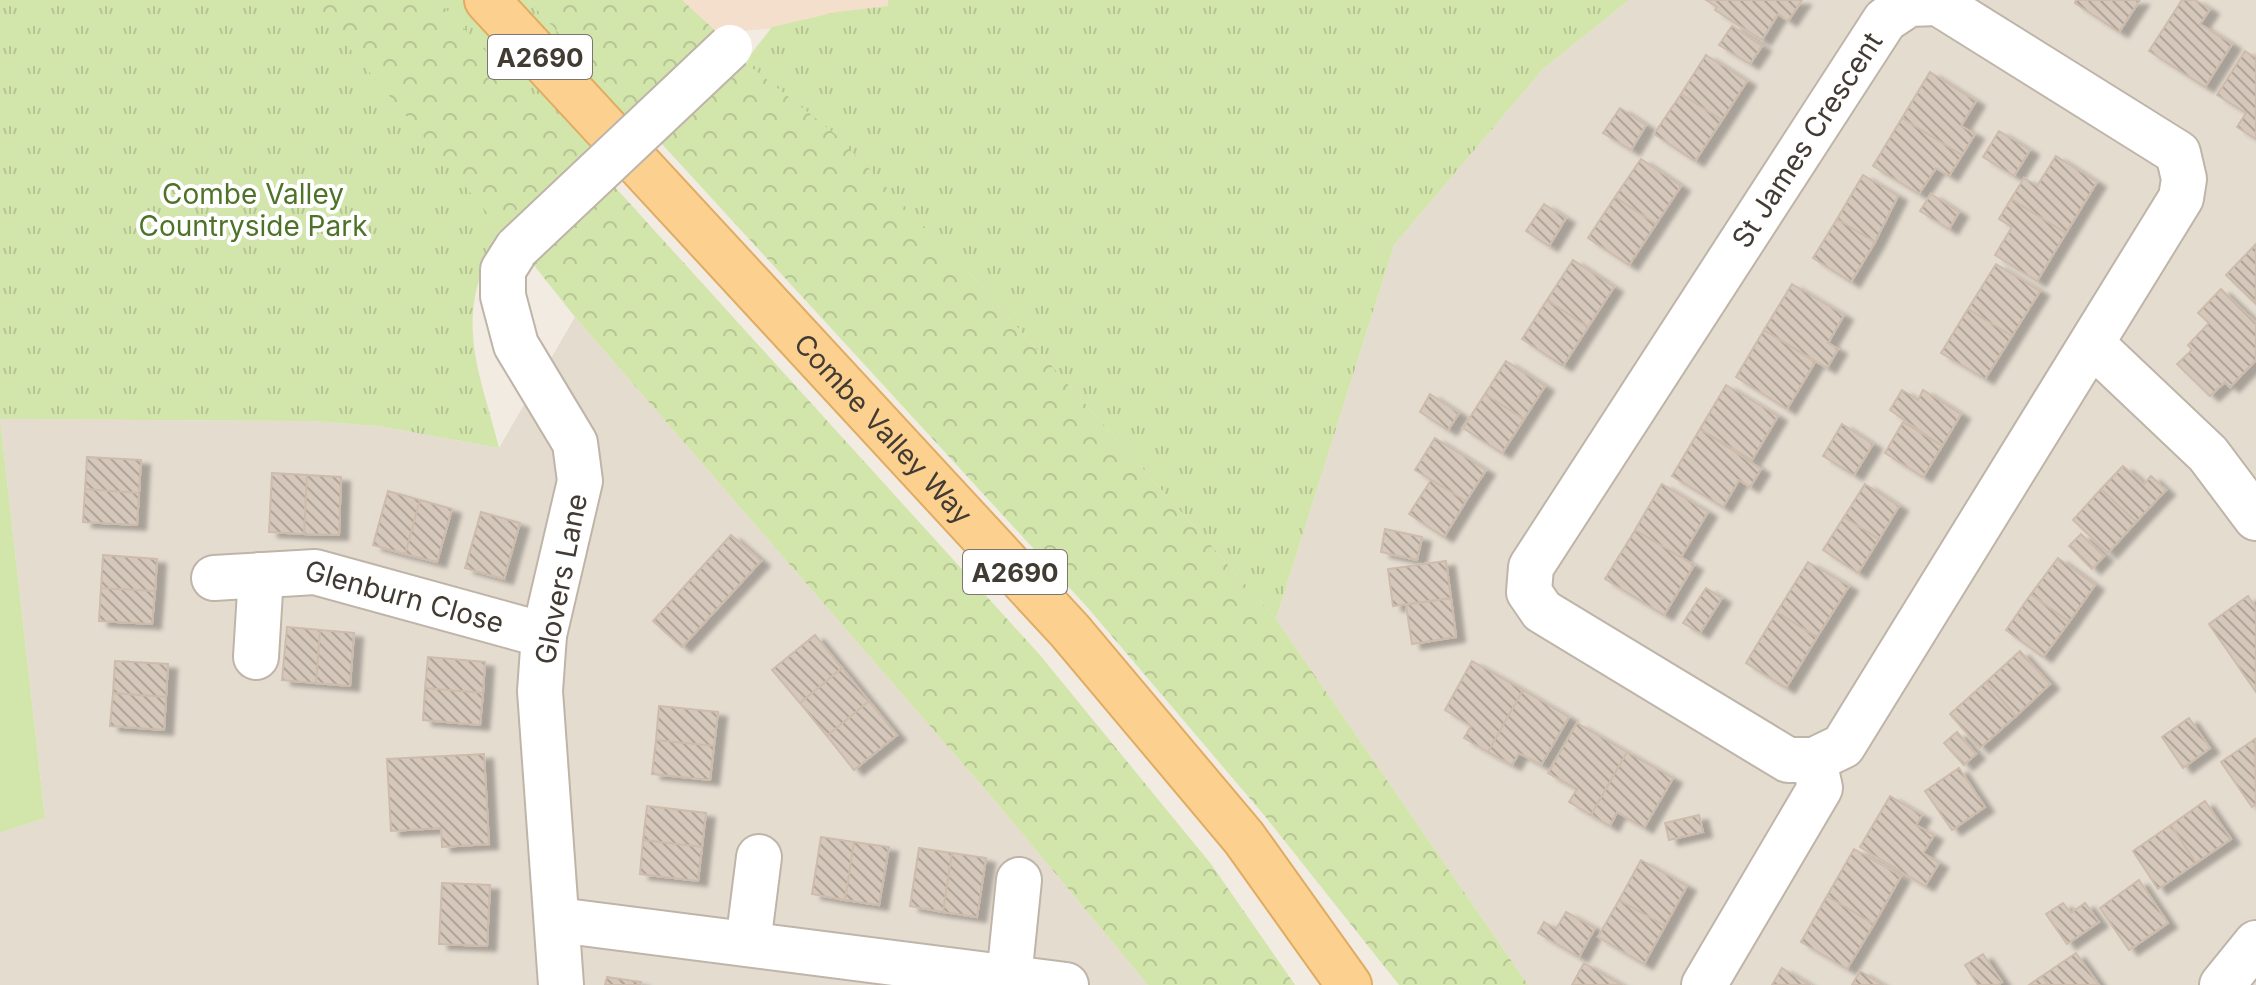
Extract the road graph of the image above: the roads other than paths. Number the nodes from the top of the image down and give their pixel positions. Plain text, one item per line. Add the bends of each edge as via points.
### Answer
1 (487, 0) edge
2 (730, 47) dead end
3 (2093, 345) junction
4 (2256, 518) edge
5 (261, 575) junction
6 (214, 578) dead end
7 (544, 635) junction
8 (256, 657) dead end
9 (1814, 760) junction
10 (759, 857) dead end
11 (1019, 880) dead end
12 (558, 920) junction
13 (2256, 943) edge
14 (748, 944) junction
15 (1009, 978) junction
16 (561, 985) edge
17 (1066, 985) edge
18 (1349, 985) edge
19 (1704, 985) edge
20 (2222, 985) edge

1 - 18 main road, Combe Valley Way / A2690 via 1070,631 1244,838
2 - 7 street, Glovers Lane, bridge via 517,248 503,270 503,296 516,345 575,443 580,481
3 - 4 street via 2208,454
3 - 9 street, St James Crescent via 1843,746
3 - 9 street, St James Crescent via 2181,198 2184,179 2178,153 1938,3 1909,4 1885,20 1531,567 1529,592 1542,611 1788,760
5 - 6 street, Glenburn Close
5 - 7 street, Glenburn Close via 315,572
5 - 8 street, Glenburn Close
7 - 12 street, Glovers Lane via 540,691
9 - 19 street via 1820,788
10 - 14 street
11 - 15 street
12 - 14 street
12 - 16 street, Glovers Lane
13 - 20 street
14 - 15 street
15 - 17 street

